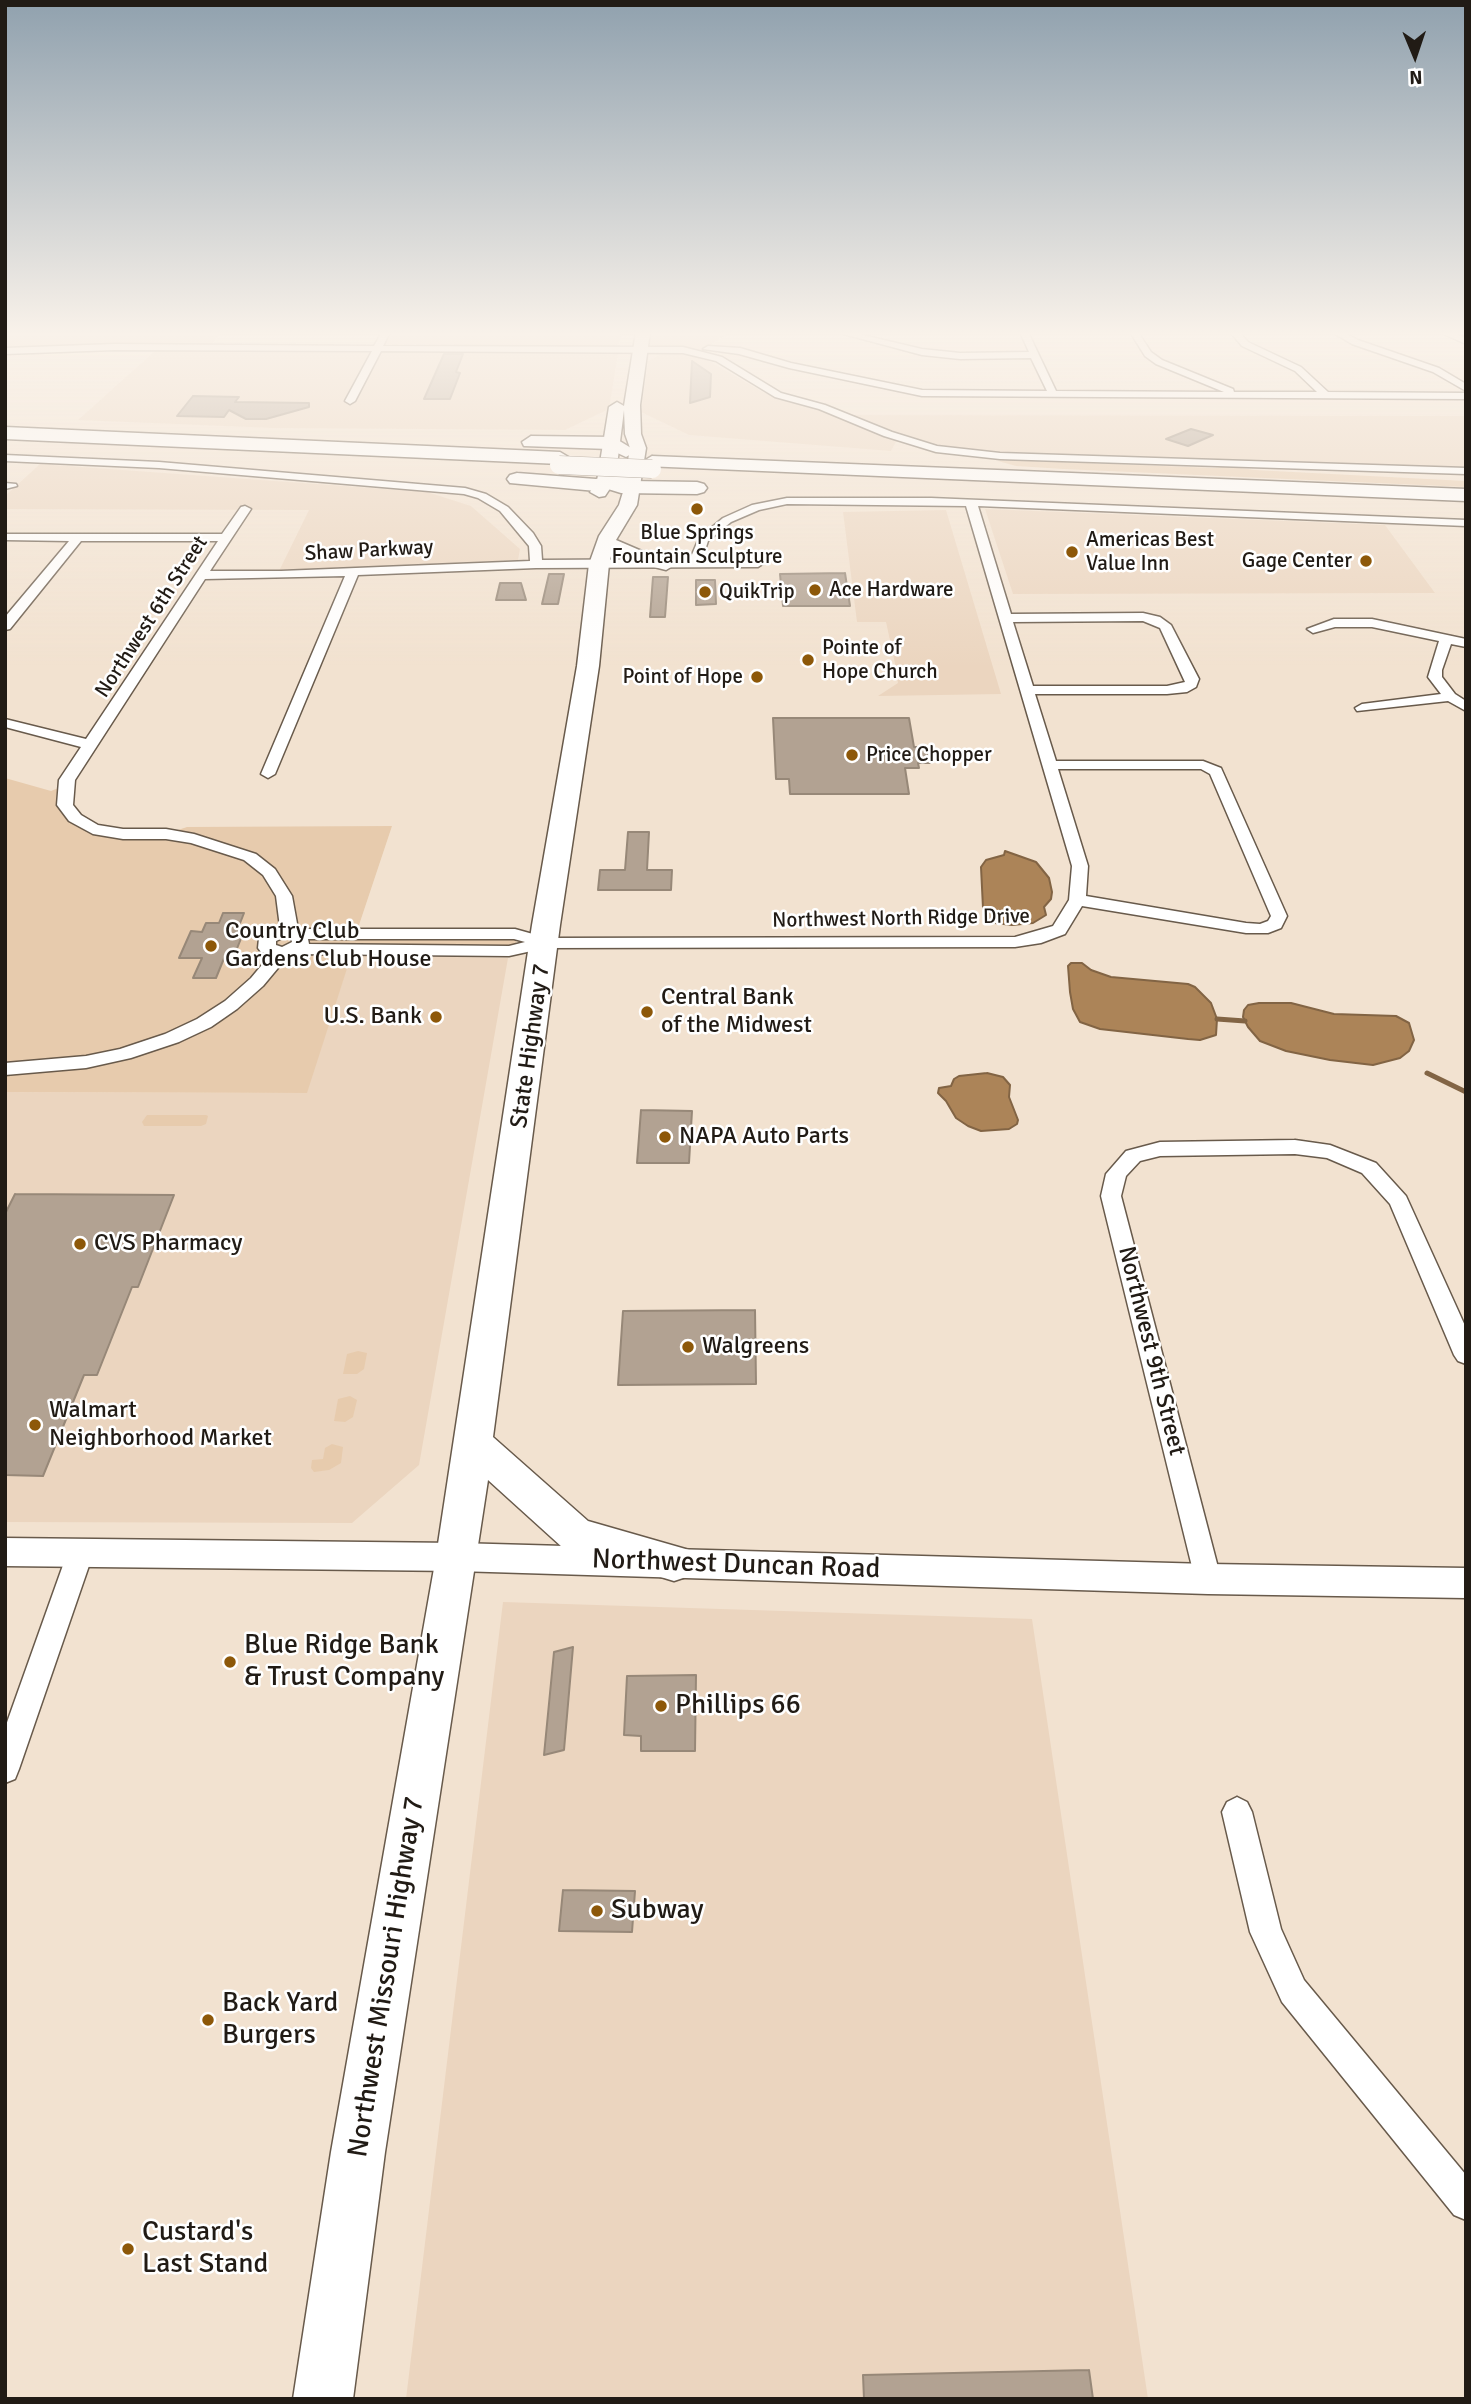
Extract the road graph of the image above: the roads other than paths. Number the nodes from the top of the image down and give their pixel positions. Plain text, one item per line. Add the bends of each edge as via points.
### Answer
1 (34, 444) edge
2 (152, 444) edge
3 (610, 444) edge
4 (619, 444) edge
5 (619, 444) edge
6 (646, 444) edge
7 (921, 444) edge
8 (163, 445) junction
9 (5, 458) edge
10 (560, 462) junction
11 (652, 465) junction
12 (1466, 471) edge
13 (1002, 476) junction
14 (720, 488) dead end
15 (747, 488) dead end
16 (1122, 490) junction
17 (1466, 495) edge
18 (971, 503) junction
19 (609, 505) junction
20 (1466, 505) edge
21 (245, 509) dead end
22 (1458, 526) edge
23 (5, 537) edge
24 (78, 537) junction
25 (226, 538) junction
26 (688, 563) junction
27 (758, 563) dead end
28 (536, 564) junction
29 (666, 564) joint
30 (353, 572) junction
31 (204, 575) junction
32 (1006, 618) junction
33 (5, 626) edge
34 (1313, 629) dead end
35 (1446, 640) junction
36 (1466, 643) edge
37 (1026, 690) junction
38 (1450, 697) junction
39 (1466, 707) edge
40 (1362, 708) dead end
41 (5, 723) edge
42 (91, 745) junction
43 (1051, 765) junction
44 (268, 774) dead end
45 (1077, 900) junction
46 (281, 941) junction
47 (545, 943) junction
48 (5, 1069) edge
49 (1466, 1355) edge
50 (472, 1442) junction
51 (5, 1552) edge
52 (80, 1554) junction
53 (457, 1557) junction
54 (674, 1563) junction
55 (1208, 1579) junction
56 (1466, 1583) edge
57 (5, 1769) edge
58 (1237, 1812) dead end
59 (1466, 2203) edge
60 (323, 2399) edge

1 - 8 highway
2 - 8 highway
3 - 10 highway
4 - 19 main road
5 - 19 main road
6 - 13 highway
7 - 12 street via 967,453
8 - 10 highway
8 - 10 highway via 490,477
9 - 28 street via 159,465 465,491 504,509 535,546
10 - 11 highway, bridge
10 - 19 highway via 580,488
11 - 13 highway
11 - 16 highway
13 - 17 highway
14 - 19 highway via 679,488
15 - 16 highway
16 - 20 highway
18 - 22 street
18 - 26 street via 771,503 714,529 703,540 696,559
18 - 32 street, Northwest North Ridge Drive
19 - 28 street, Shaw Parkway
19 - 29 main road via 645,559
19 - 47 main road, State Highway 7
21 - 25 street, Northwest 6th Street
23 - 24 street
24 - 25 street
24 - 33 street
25 - 31 street, Northwest 6th Street
26 - 27 street
26 - 29 street
28 - 30 street, Shaw Parkway
30 - 31 street, Shaw Parkway
30 - 44 street
31 - 42 street, Northwest 6th Street
32 - 37 street, Northwest North Ridge Drive
32 - 37 street via 1155,620 1171,634 1192,679 1191,684 1175,690
34 - 35 street via 1334,623 1372,623
35 - 36 street
35 - 38 street via 1435,677
37 - 43 street, Northwest North Ridge Drive
38 - 39 street
38 - 40 street
41 - 42 street
42 - 46 street, Northwest 6th Street via 66,785 65,805 75,818 93,828 194,839 250,857 269,872 284,896
43 - 45 street, Northwest North Ridge Drive via 1080,866
43 - 45 street via 1211,765 1281,928 1246,928
45 - 47 street, Northwest North Ridge Drive via 1059,930 1015,942
46 - 47 street, Northwest North Ridge Drive via 509,951
46 - 48 street via 257,982 204,1023 172,1038 86,1062
47 - 50 main road, State Highway 7
49 - 55 street, Northwest 9th Street via 1399,1201 1369,1168 1330,1152 1295,1146 1160,1149 1133,1156 1116,1174 1111,1196
50 - 53 main road, State Highway 7
50 - 54 main road via 576,1535
51 - 52 street, Northwest Duncan Road
52 - 53 street, Northwest Duncan Road
52 - 57 street
53 - 54 street, Northwest Duncan Road
53 - 60 main road, Northwest Missouri Highway 7 via 358,2152
54 - 55 street, Northwest Duncan Road
55 - 56 street, Northwest Duncan Road
58 - 59 street via 1266,1932 1293,1991

